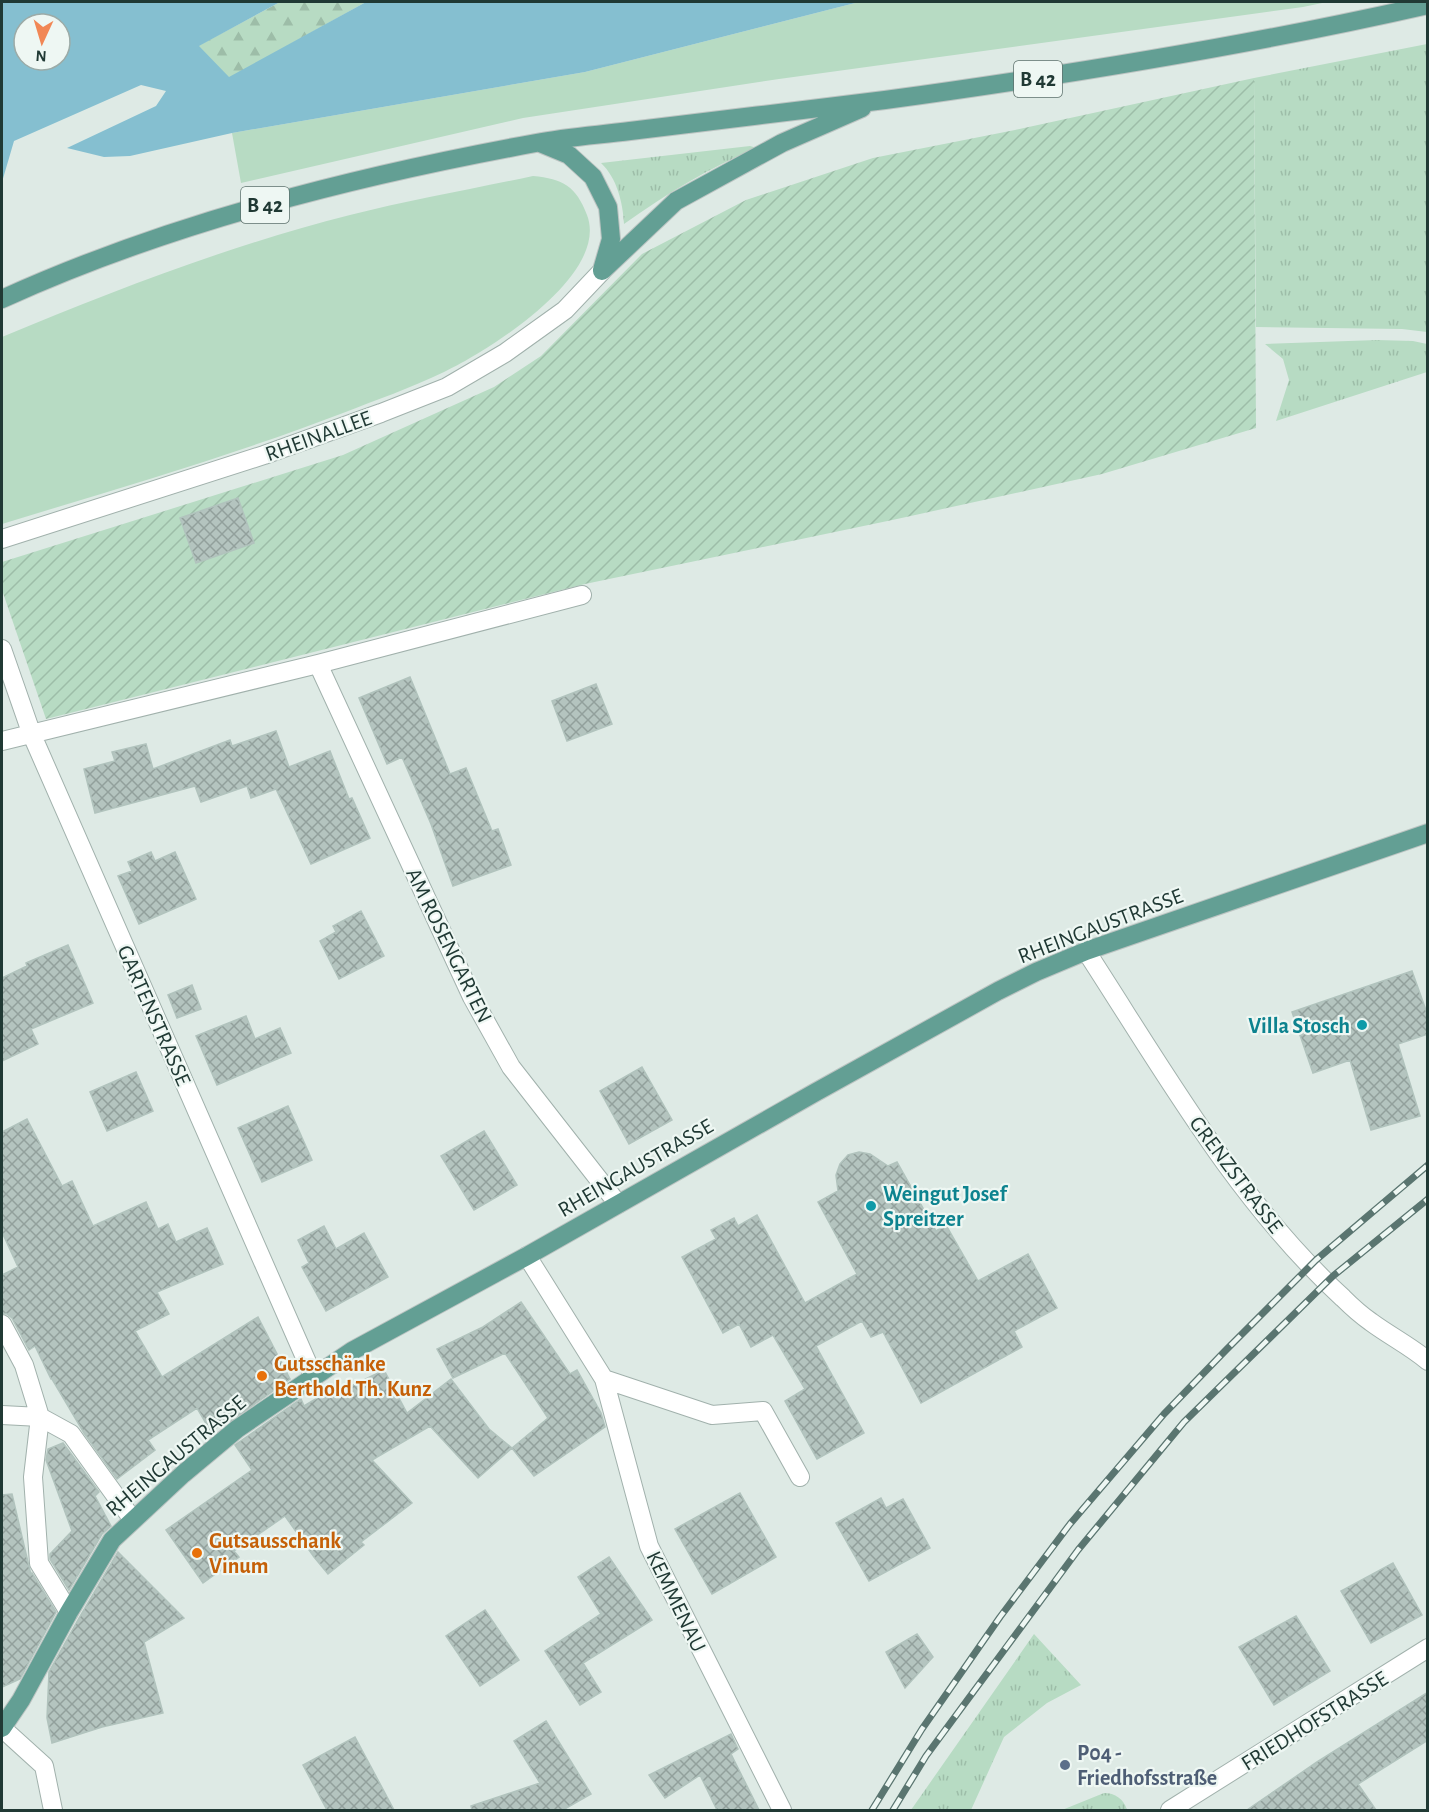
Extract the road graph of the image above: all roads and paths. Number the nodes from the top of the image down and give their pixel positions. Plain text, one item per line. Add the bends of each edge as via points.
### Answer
1 (1428, 5) edge
2 (880, 100) junction
3 (538, 142) junction
4 (602, 271) junction
5 (2, 299) edge
6 (2, 539) edge
7 (582, 595) dead end
8 (2, 650) edge
9 (318, 664) junction
10 (32, 735) junction
11 (2, 741) edge
12 (1428, 833) edge
13 (1086, 951) junction
14 (618, 1204) junction
15 (527, 1256) junction
16 (2, 1324) edge
17 (1428, 1361) edge
18 (314, 1378) junction
19 (604, 1379) junction
20 (2, 1415) edge
21 (40, 1417) junction
22 (800, 1477) dead end
23 (133, 1520) junction
24 (69, 1612) junction
25 (1428, 1648) edge
26 (2, 1728) edge
27 (1179, 1808) edge
28 (53, 1810) edge
29 (782, 1810) edge

1 - 2 main road, B 42 via 1195,53
2 - 3 main road, B 42
2 - 4 main road via 782,143 676,201
3 - 4 main road via 569,155 593,177 608,207 611,239
3 - 5 main road, B 42 via 386,174 241,212 130,246
4 - 6 street, RHEINALLEE via 565,310 505,353 447,387 264,455
7 - 9 street
8 - 10 street, GARTENSTRASSE
9 - 10 street
9 - 14 street, AM ROSENGARTEN via 472,997 511,1067
10 - 11 street
10 - 18 street, GARTENSTRASSE
12 - 13 main road, RHEINGAUSTRASSE
13 - 14 main road, RHEINGAUSTRASSE via 998,991
13 - 17 street, GRENZSTRASSE via 1204,1133 1282,1234 1370,1322
14 - 15 main road, RHEINGAUSTRASSE
15 - 18 main road, RHEINGAUSTRASSE via 352,1351
15 - 19 street, KEMMENAU
16 - 21 street via 24,1365
18 - 23 main road, RHEINGAUSTRASSE via 237,1429
19 - 22 street via 712,1414 763,1411
19 - 29 street, KEMMENAU via 649,1546
20 - 21 street
21 - 23 street via 71,1434
21 - 24 street via 33,1477 39,1563
23 - 24 main road, RHEINGAUSTRASSE via 112,1540
24 - 26 main road, RHEINGAUSTRASSE
25 - 27 street, FRIEDHOFSTRASSE
26 - 28 street via 44,1766

